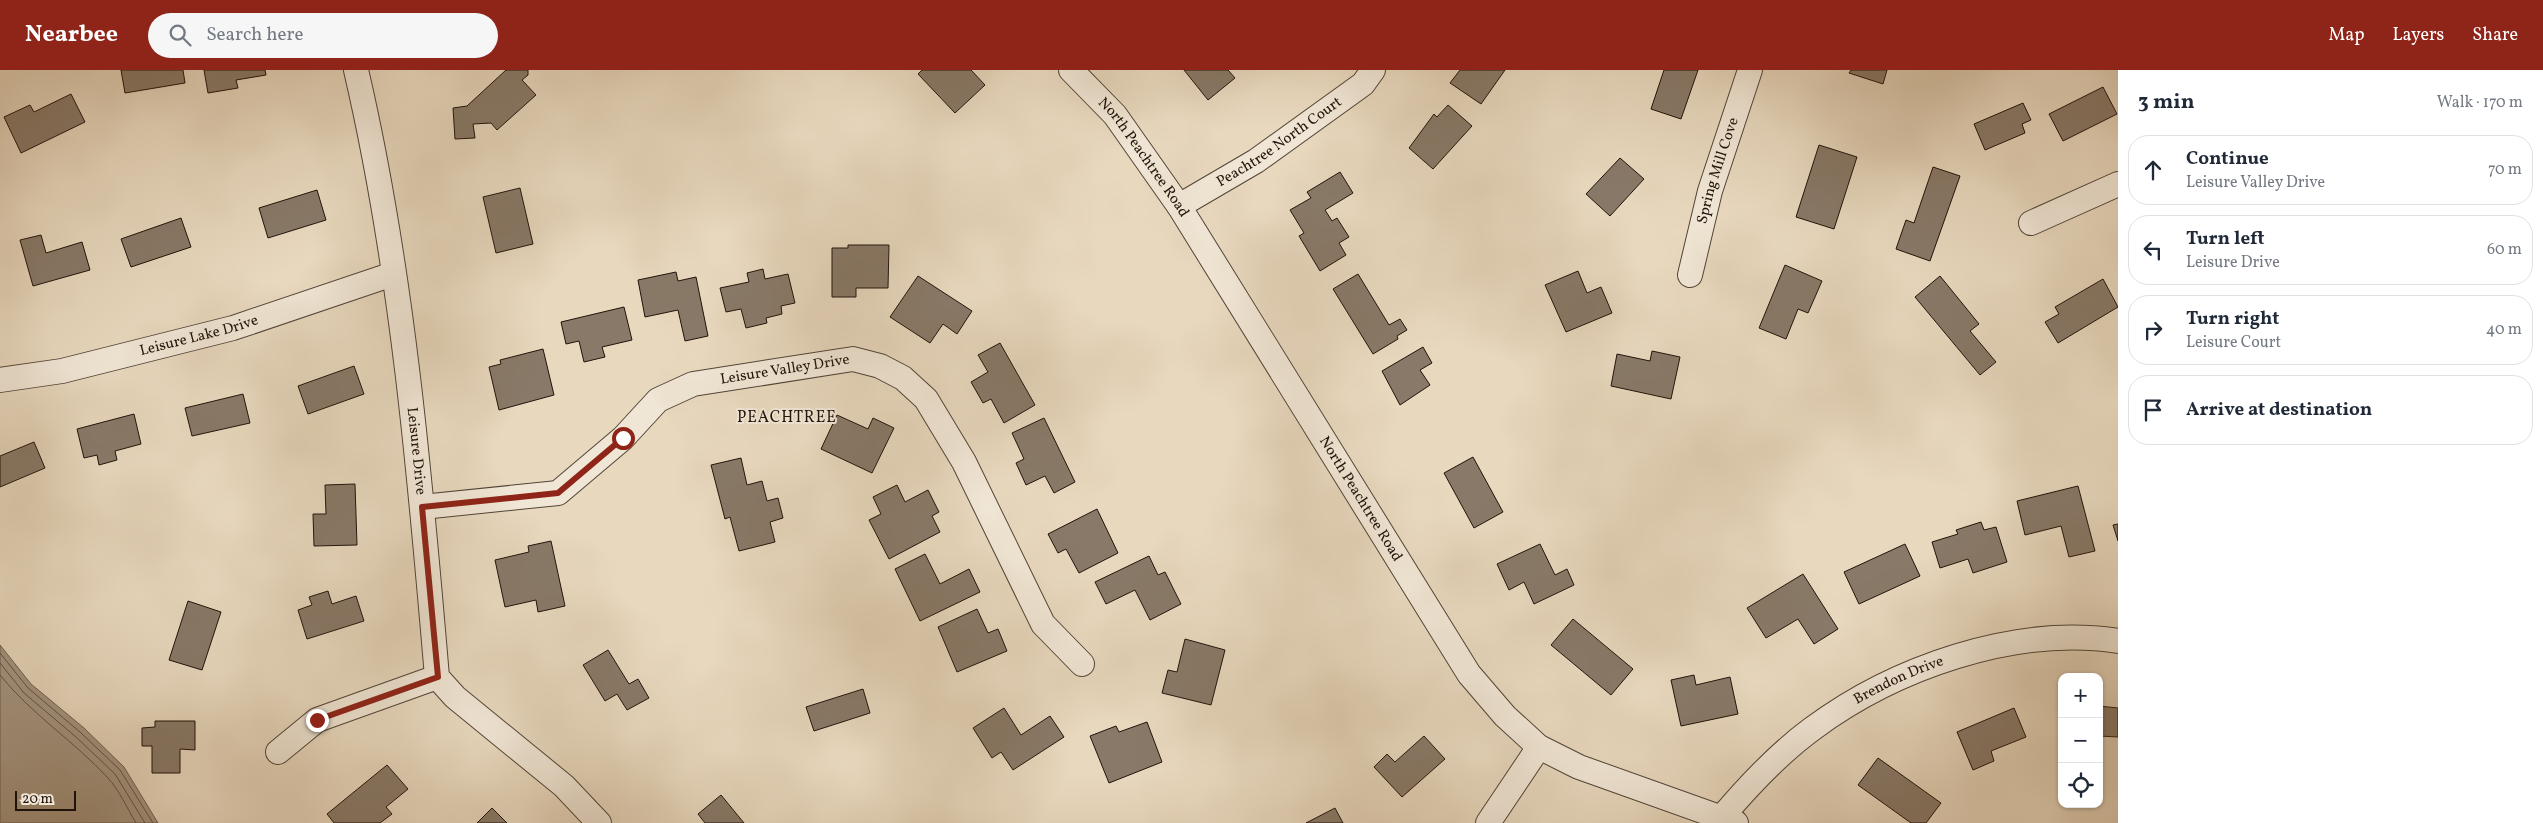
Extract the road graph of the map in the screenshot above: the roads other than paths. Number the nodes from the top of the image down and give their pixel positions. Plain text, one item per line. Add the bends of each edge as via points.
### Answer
1 (356, 70) edge
2 (1071, 70) edge
3 (1372, 70) edge
4 (1750, 70) edge
5 (2118, 184) edge
6 (1179, 206) junction
7 (2031, 223) dead end
8 (393, 274) junction
9 (1690, 275) dead end
10 (0, 380) edge
11 (422, 507) junction
12 (2118, 641) edge
13 (1082, 664) dead end
14 (438, 677) junction
15 (1539, 747) junction
16 (278, 752) dead end
17 (1729, 820) edge
18 (599, 823) edge
19 (1488, 823) edge

1 - 8 street, Leisure Drive via 375,150
2 - 6 street, North Peachtree Road via 1115,115
3 - 6 street, Peachtree North Court via 1363,84 1256,161
4 - 9 street, Spring Mill Cove via 1710,191
5 - 7 street
6 - 15 street, North Peachtree Road via 1469,674 1505,716
8 - 10 street, Leisure Lake Drive via 233,328 62,371
8 - 11 street, Leisure Drive
11 - 13 street, Leisure Valley Drive via 558,493 623,438 658,400 693,384 853,359 880,366 903,378 926,399 964,462 1043,624
11 - 14 street, Leisure Drive
12 - 17 street, Brendon Drive via 2098,638 2022,640 1959,655 1882,686 1812,729 1750,783
14 - 16 street via 317,720
14 - 18 street via 455,697 564,786
15 - 17 street, North Peachtree Road via 1579,767
15 - 19 street

